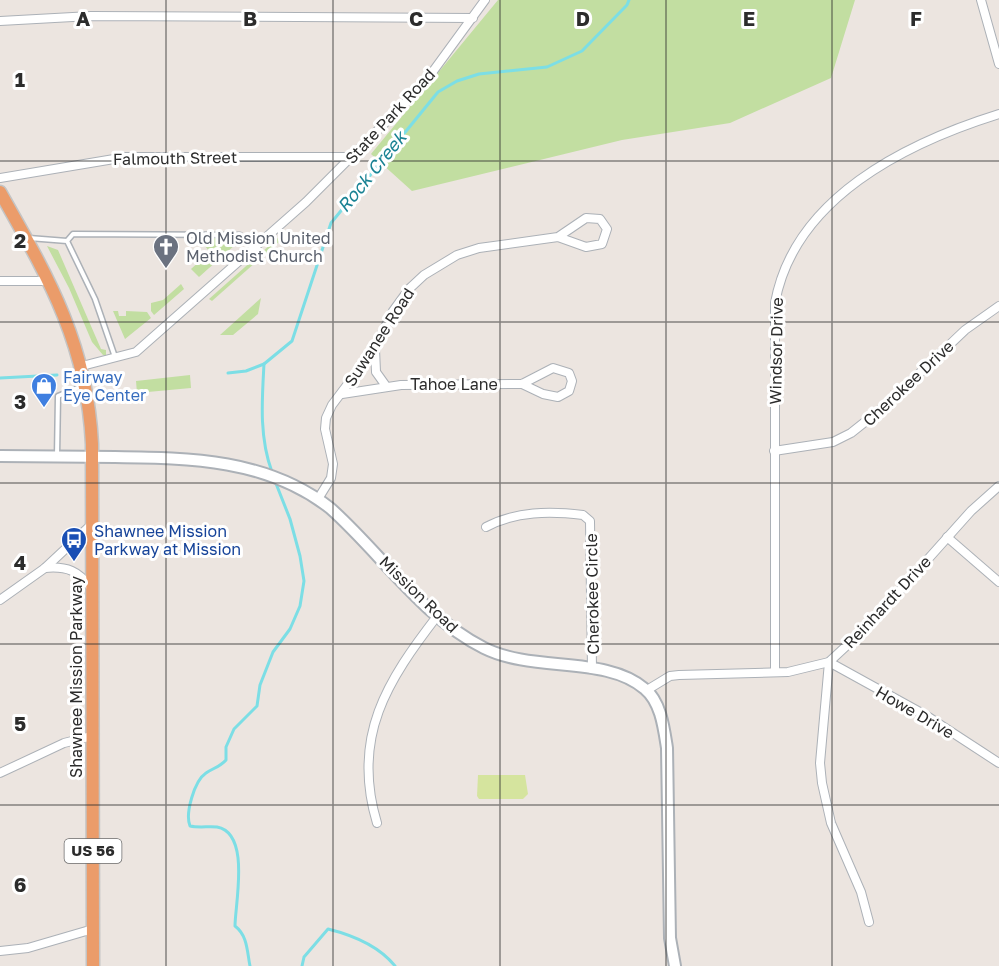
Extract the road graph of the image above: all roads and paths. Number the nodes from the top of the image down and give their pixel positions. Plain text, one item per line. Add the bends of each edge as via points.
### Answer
1 (485, 0) edge
2 (981, 0) edge
3 (473, 18) junction
4 (0, 21) edge
5 (999, 64) edge
6 (999, 114) edge
7 (352, 157) junction
8 (0, 178) edge
9 (0, 192) edge
10 (558, 237) junction
11 (26, 238) junction
12 (67, 241) junction
13 (254, 249) junction
14 (0, 281) edge
15 (48, 281) junction
16 (999, 306) edge
17 (375, 348) junction
18 (115, 358) junction
19 (82, 366) junction
20 (522, 384) junction
21 (86, 385) junction
22 (386, 386) junction
23 (342, 394) junction
24 (774, 451) junction
25 (0, 456) edge
26 (57, 457) junction
27 (92, 457) junction
28 (999, 486) edge
29 (315, 497) junction
30 (92, 525) junction
31 (486, 527) dead end
32 (947, 537) junction
33 (45, 568) junction
34 (999, 582) edge
35 (92, 588) junction
36 (0, 600) edge
37 (438, 615) junction
38 (829, 662) junction
39 (592, 669) junction
40 (775, 672) junction
41 (647, 690) junction
42 (92, 736) junction
43 (999, 763) edge
44 (0, 773) edge
45 (377, 823) dead end
46 (869, 922) dead end
47 (93, 929) junction
48 (0, 951) edge
49 (93, 966) edge
50 (675, 966) edge

1 - 3 street, State Park Road
2 - 5 street
3 - 4 street via 92,16
3 - 7 street, State Park Road via 423,85
6 - 24 street, Windsor Drive via 942,134 891,160 834,201 802,234 784,266 775,303
7 - 8 street, Falmouth Street via 126,157
7 - 13 street, State Park Road
9 - 11 highway, Shawnee Mission Parkway / US 56
10 - 10 street, Suwanee Road via 586,218 600,219 607,229 602,244 592,248
10 - 17 street, Suwanee Road via 479,248 439,264 401,298
11 - 12 lane
11 - 15 highway, Shawnee Mission Parkway / US 56
12 - 13 lane via 73,234 240,235
12 - 18 lane via 95,299
13 - 18 street, State Park Road via 136,352
14 - 15 street
15 - 19 highway, Shawnee Mission Parkway / US 56
16 - 24 street, Cherokee Drive via 965,330 885,406 851,432 833,442
17 - 22 street, Tahoe Lane via 376,372
17 - 23 street, Suwanee Road
18 - 19 street, State Park Road
19 - 21 highway, Shawnee Mission Parkway / US 56
20 - 20 street, Tahoe Lane via 558,367 569,373 572,381 566,395 558,398
20 - 22 street, Tahoe Lane
21 - 26 lane via 58,396
21 - 27 highway, Shawnee Mission Parkway / US 56
22 - 23 street, Tahoe Lane
23 - 29 street, Suwanee Road via 326,418 333,464 331,478
24 - 40 street, Windsor Drive
25 - 26 main road, Mission Road
26 - 27 main road, Mission Road
27 - 29 main road, Mission Road via 181,458 239,466 273,476
27 - 30 highway, Shawnee Mission Parkway / US 56
28 - 32 street, Reinhardt Drive
29 - 37 main road, Mission Road via 346,522
30 - 33 street
30 - 35 highway, Shawnee Mission Parkway / US 56
31 - 39 street, Cherokee Circle via 501,519 536,513 583,514 590,521
32 - 34 street
32 - 38 street, Reinhardt Drive via 870,624
33 - 35 street via 70,569
33 - 36 street
35 - 42 highway, Shawnee Mission Parkway / US 56
37 - 39 main road, Mission Road via 466,638 499,654 541,664
37 - 45 street via 398,668 379,706 370,748 368,784
38 - 40 street, Reinhardt Drive
38 - 43 street, Howe Drive via 927,716
38 - 46 street via 820,763 822,783 831,823 861,892
39 - 41 main road, Mission Road via 615,673
40 - 41 street, Reinhardt Drive via 670,676
41 - 50 main road via 662,719 667,748 670,938
42 - 44 street via 64,743
42 - 47 highway, Shawnee Mission Parkway / US 56
47 - 48 street via 28,948
47 - 49 highway, Shawnee Mission Parkway / US 56

